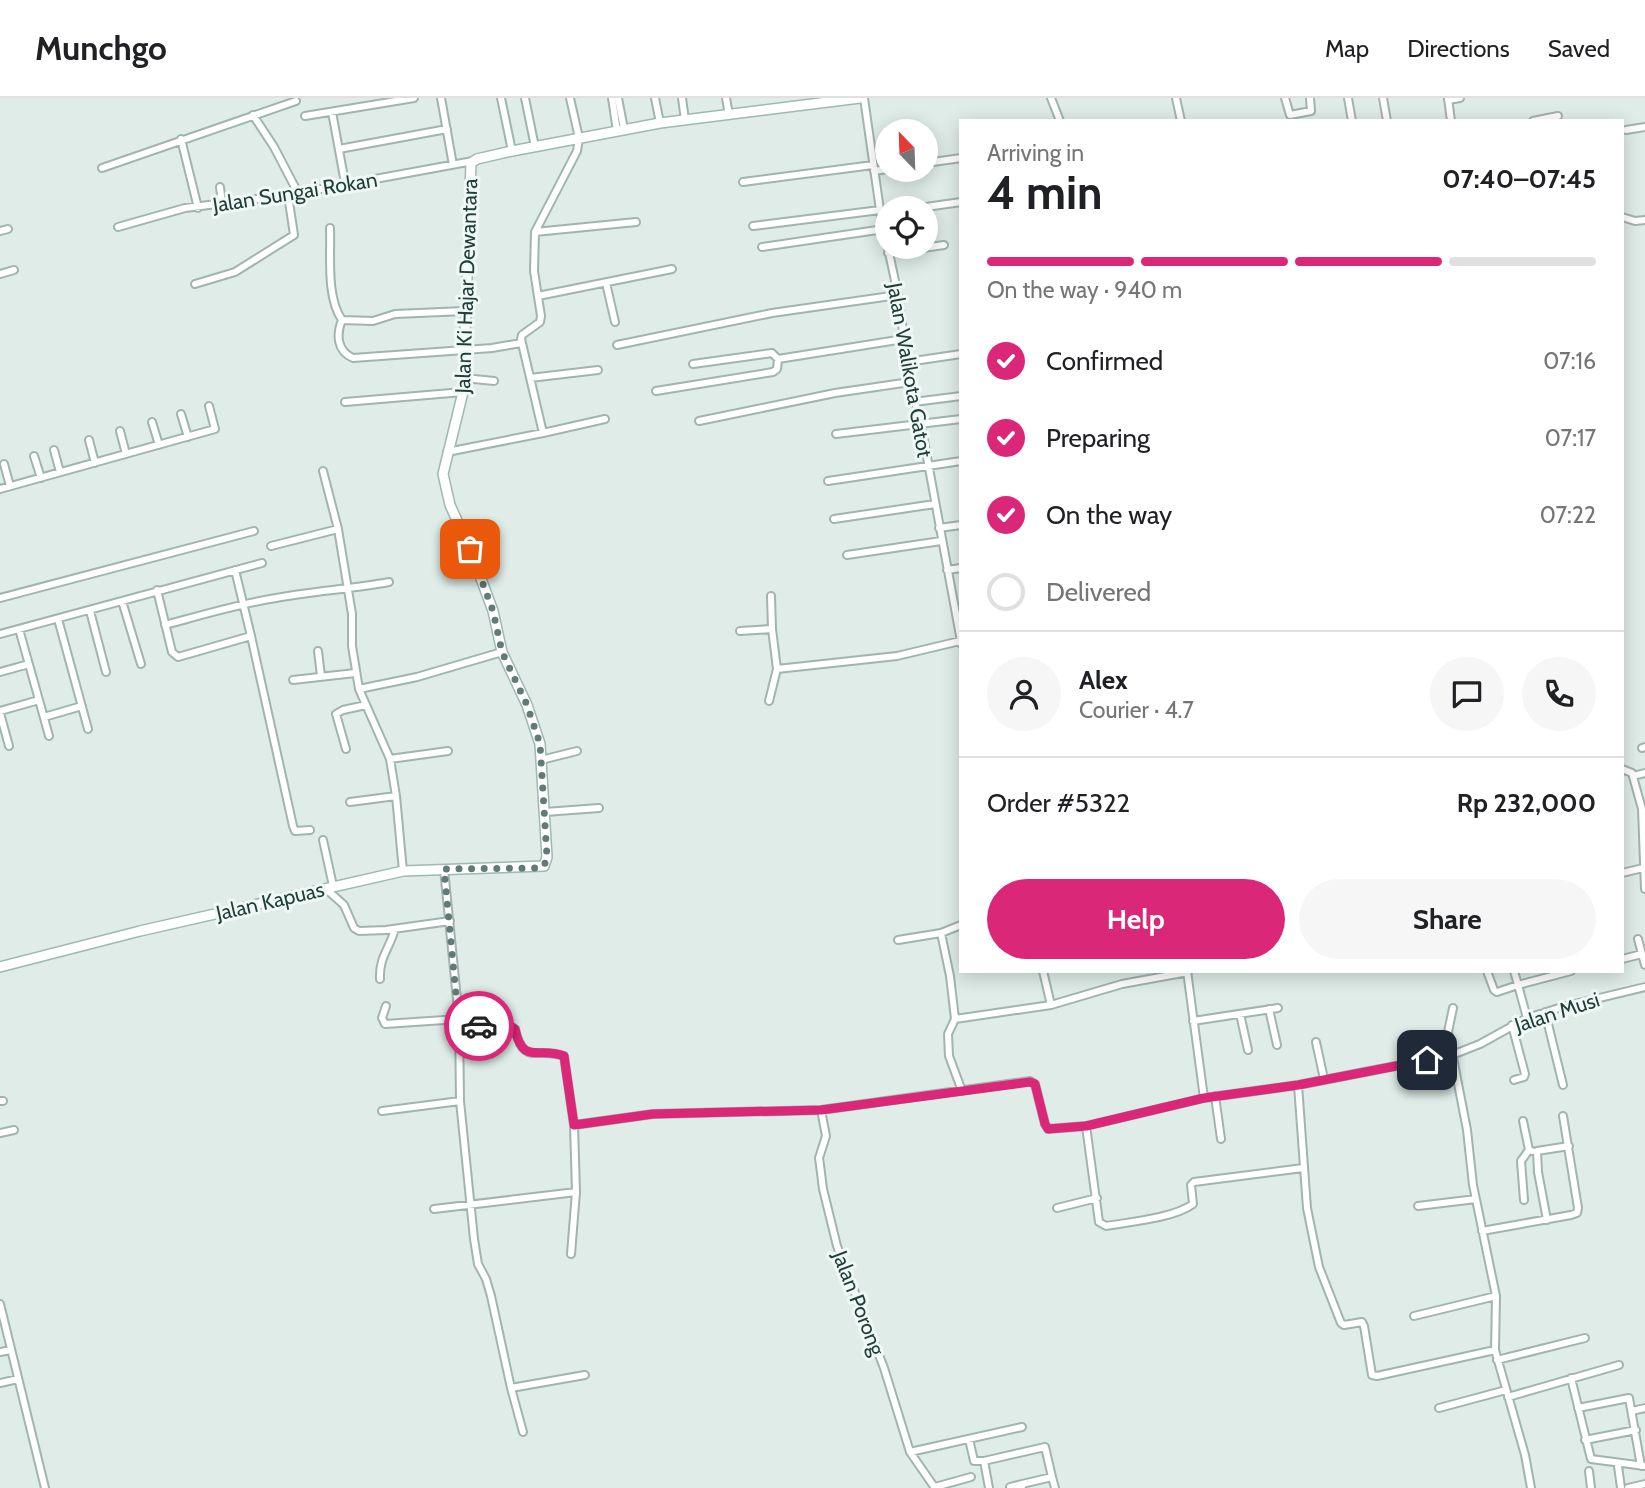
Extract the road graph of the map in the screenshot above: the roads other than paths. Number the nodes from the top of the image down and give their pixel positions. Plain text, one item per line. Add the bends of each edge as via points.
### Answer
1 (414, 98) edge
2 (441, 98) edge
3 (501, 98) edge
4 (525, 98) edge
5 (570, 98) edge
6 (612, 98) edge
7 (618, 98) edge
8 (655, 98) edge
9 (682, 98) edge
10 (726, 98) edge
11 (862, 98) edge
12 (1051, 98) edge
13 (1176, 98) edge
14 (1285, 98) edge
15 (1310, 98) edge
16 (1348, 98) edge
17 (1383, 98) edge
18 (1461, 98) edge
19 (1448, 99) edge
20 (296, 100) dead end
21 (332, 112) junction
22 (253, 115) junction
23 (729, 115) junction
24 (305, 116) dead end
25 (1558, 116) dead end
26 (1059, 119) edge
27 (1181, 119) edge
28 (1352, 119) edge
29 (1387, 119) edge
30 (1451, 119) edge
31 (1543, 119) edge
32 (685, 120) junction
33 (660, 123) junction
34 (1645, 127) edge
35 (447, 128) junction
36 (621, 130) junction
37 (1626, 130) dead end
38 (579, 138) junction
39 (181, 139) junction
40 (535, 147) junction
41 (339, 149) junction
42 (512, 151) junction
43 (959, 158) edge
44 (472, 161) junction
45 (938, 161) edge
46 (453, 164) junction
47 (102, 168) dead end
48 (874, 168) junction
49 (743, 182) dead end
50 (345, 183) junction
51 (220, 187) dead end
52 (298, 193) junction
53 (288, 195) junction
54 (880, 196) edge
55 (959, 202) edge
56 (222, 204) junction
57 (938, 205) edge
58 (198, 208) junction
59 (875, 213) edge
60 (636, 222) dead end
61 (753, 226) dead end
62 (118, 227) dead end
63 (330, 228) dead end
64 (8, 229) dead end
65 (875, 230) edge
66 (0, 231) edge
67 (536, 232) junction
68 (943, 245) dead end
69 (938, 246) edge
70 (762, 247) dead end
71 (889, 259) edge
72 (672, 269) dead end
73 (14, 270) dead end
74 (0, 274) edge
75 (606, 283) junction
76 (195, 284) dead end
77 (898, 295) junction
78 (538, 296) junction
79 (465, 311) junction
80 (342, 320) junction
81 (615, 323) dead end
82 (904, 339) junction
83 (521, 343) junction
84 (617, 345) dead end
85 (466, 349) junction
86 (959, 354) edge
87 (778, 359) junction
88 (906, 362) junction
89 (693, 364) dead end
90 (598, 370) dead end
91 (464, 378) junction
92 (530, 378) junction
93 (494, 381) dead end
94 (910, 382) junction
95 (656, 391) dead end
96 (463, 392) junction
97 (959, 396) edge
98 (345, 402) dead end
99 (914, 402) junction
100 (209, 405) dead end
101 (181, 414) dead end
102 (605, 419) dead end
103 (959, 419) edge
104 (699, 421) dead end
105 (152, 422) dead end
106 (921, 425) junction
107 (120, 431) dead end
108 (543, 433) junction
109 (836, 434) dead end
110 (188, 437) junction
111 (89, 440) dead end
112 (159, 445) junction
113 (54, 450) dead end
114 (447, 452) junction
115 (126, 454) junction
116 (34, 456) dead end
117 (959, 461) edge
118 (95, 463) junction
119 (4, 464) dead end
120 (927, 465) junction
121 (323, 471) dead end
122 (60, 472) junction
123 (41, 478) junction
124 (828, 481) dead end
125 (10, 486) junction
126 (0, 489) edge
127 (935, 504) junction
128 (834, 519) dead end
129 (959, 525) edge
130 (939, 528) junction
131 (338, 529) junction
132 (254, 531) dead end
133 (942, 541) junction
134 (271, 546) dead end
135 (847, 555) dead end
136 (262, 563) dead end
137 (959, 568) edge
138 (235, 570) junction
139 (947, 570) junction
140 (389, 583) dead end
141 (157, 590) junction
142 (348, 590) junction
143 (771, 596) dead end
144 (0, 598) edge
145 (122, 601) junction
146 (243, 604) junction
147 (957, 610) edge
148 (90, 611) junction
149 (58, 619) junction
150 (165, 625) junction
151 (19, 629) junction
152 (772, 629) junction
153 (740, 631) dead end
154 (0, 634) edge
155 (251, 636) junction
156 (959, 642) edge
157 (318, 651) dead end
158 (502, 652) junction
159 (29, 664) junction
160 (141, 664) dead end
161 (776, 669) junction
162 (0, 672) edge
163 (106, 673) dead end
164 (355, 673) junction
165 (321, 676) junction
166 (293, 680) dead end
167 (359, 690) junction
168 (39, 700) junction
169 (769, 701) dead end
170 (366, 705) junction
171 (82, 706) junction
172 (0, 712) edge
173 (44, 718) junction
174 (88, 729) dead end
175 (49, 736) dead end
176 (9, 746) dead end
177 (346, 749) dead end
178 (448, 751) dead end
179 (577, 751) dead end
180 (390, 759) junction
181 (541, 760) junction
182 (1624, 769) edge
183 (1645, 773) edge
184 (1633, 776) junction
185 (396, 796) junction
186 (350, 802) dead end
187 (598, 808) dead end
188 (545, 811) junction
189 (310, 830) dead end
190 (323, 840) dead end
191 (544, 866) joint
192 (1643, 868) edge
193 (403, 872) junction
194 (444, 872) junction
195 (1624, 873) edge
196 (1645, 888) edge
197 (331, 890) junction
198 (450, 921) junction
199 (959, 926) edge
200 (395, 929) junction
201 (941, 933) junction
202 (1638, 939) dead end
203 (898, 940) dead end
204 (1642, 954) junction
205 (1624, 958) edge
206 (1645, 965) edge
207 (0, 967) edge
208 (1043, 973) edge
209 (1182, 973) edge
210 (1188, 973) edge
211 (1488, 973) edge
212 (1515, 973) edge
213 (1552, 973) edge
214 (380, 979) dead end
215 (1518, 985) junction
216 (1645, 987) edge
217 (1051, 1005) junction
218 (386, 1006) dead end
219 (1278, 1008) dead end
220 (1453, 1008) dead end
221 (1269, 1009) junction
222 (1545, 1012) junction
223 (1240, 1014) junction
224 (1527, 1018) junction
225 (955, 1019) junction
226 (1193, 1021) junction
227 (459, 1022) junction
228 (1512, 1025) junction
229 (1316, 1042) dead end
230 (1277, 1045) dead end
231 (1248, 1050) dead end
232 (1452, 1055) junction
233 (1324, 1079) junction
234 (1514, 1080) dead end
235 (1298, 1085) junction
236 (1563, 1086) dead end
237 (962, 1091) junction
238 (1215, 1096) junction
239 (1204, 1098) junction
240 (460, 1101) junction
241 (821, 1110) junction
242 (382, 1111) dead end
243 (1563, 1116) dead end
244 (1522, 1121) dead end
245 (574, 1125) junction
246 (1086, 1126) junction
247 (14, 1130) dead end
248 (0, 1133) edge
249 (1221, 1139) dead end
250 (1569, 1146) junction
251 (1529, 1150) junction
252 (1537, 1151) junction
253 (1303, 1168) junction
254 (576, 1192) junction
255 (1097, 1198) junction
256 (1476, 1199) junction
257 (1524, 1200) dead end
258 (470, 1205) junction
259 (1419, 1206) dead end
260 (1057, 1208) dead end
261 (434, 1209) dead end
262 (1547, 1220) junction
263 (1482, 1231) junction
264 (570, 1254) dead end
265 (1496, 1296) junction
266 (0, 1304) edge
267 (1414, 1316) dead end
268 (1585, 1338) dead end
269 (11, 1350) junction
270 (1494, 1350) junction
271 (0, 1352) edge
272 (1497, 1360) junction
273 (1619, 1365) dead end
274 (585, 1375) dead end
275 (1571, 1378) junction
276 (18, 1379) junction
277 (0, 1383) edge
278 (510, 1388) junction
279 (1507, 1394) junction
280 (1438, 1408) dead end
281 (1578, 1408) junction
282 (1645, 1408) edge
283 (1632, 1411) junction
284 (1022, 1427) dead end
285 (1636, 1430) junction
286 (523, 1432) dead end
287 (969, 1439) junction
288 (1585, 1440) junction
289 (1642, 1442) edge
290 (910, 1452) junction
291 (984, 1461) junction
292 (1618, 1466) dead end
293 (1643, 1466) edge
294 (1588, 1471) dead end
295 (971, 1477) dead end
296 (1052, 1478) junction
297 (1645, 1484) edge
298 (1022, 1486) edge
299 (935, 1487) edge
300 (1010, 1487) edge
301 (45, 1488) edge
302 (989, 1488) edge
303 (1055, 1488) edge
304 (1531, 1488) edge
305 (1591, 1488) edge
306 (1621, 1488) edge
307 (1628, 1488) edge

1 - 21 street
2 - 35 street
3 - 42 street
4 - 40 street
5 - 38 street
6 - 36 street
7 - 36 street
8 - 33 street
9 - 32 street
10 - 23 street
11 - 23 main road, Jalan Ki Hajar Dewantara
11 - 48 street, Jalan Walikota Gatot
12 - 26 street
13 - 27 street
14 - 15 street via 1290,115 1311,111
16 - 28 street
17 - 29 street
18 - 19 street
19 - 30 street
20 - 22 street
21 - 24 street
21 - 41 street
22 - 39 street
22 - 52 street
23 - 32 main road, Jalan Ki Hajar Dewantara
25 - 31 street
32 - 33 main road, Jalan Ki Hajar Dewantara
33 - 36 main road, Jalan Ki Hajar Dewantara
34 - 37 street
35 - 41 street
35 - 46 street
36 - 38 main road, Jalan Ki Hajar Dewantara
38 - 40 main road, Jalan Ki Hajar Dewantara
38 - 67 street via 573,162
39 - 47 street
39 - 58 street
40 - 42 main road, Jalan Ki Hajar Dewantara
41 - 50 street
42 - 44 main road, Jalan Ki Hajar Dewantara
43 - 45 street
44 - 46 street, Jalan Sungai Rokan
44 - 79 main road, Jalan Ki Hajar Dewantara
46 - 50 street, Jalan Sungai Rokan
48 - 49 street
48 - 54 street, Jalan Walikota Gatot
50 - 52 street, Jalan Sungai Rokan
51 - 56 street
52 - 53 street, Jalan Sungai Rokan
53 - 56 street, Jalan Sungai Rokan
53 - 76 street via 291,239 235,272
55 - 57 street
56 - 58 street, Jalan Sungai Rokan
58 - 62 street, Jalan Sungai Rokan
59 - 61 street
60 - 67 street
63 - 80 street via 333,295
64 - 66 street
65 - 70 street
67 - 78 street
68 - 69 street
71 - 77 street, Jalan Walikota Gatot
72 - 75 street
73 - 74 street
75 - 78 street
75 - 81 street
77 - 82 street, Jalan Walikota Gatot
77 - 84 street via 772,313
78 - 83 street via 540,322 522,335
79 - 80 street
79 - 85 main road, Jalan Ki Hajar Dewantara
80 - 85 street via 339,344 353,358
82 - 87 street
82 - 88 street, Jalan Walikota Gatot
83 - 85 street
83 - 92 street
85 - 91 main road, Jalan Ki Hajar Dewantara
86 - 88 street
87 - 89 street via 772,353
87 - 95 street via 773,372
88 - 94 street, Jalan Walikota Gatot
90 - 92 street
91 - 93 street
91 - 96 main road, Jalan Ki Hajar Dewantara
92 - 108 street
94 - 99 street, Jalan Walikota Gatot
94 - 104 street
96 - 98 street
96 - 114 main road, Jalan Ki Hajar Dewantara
97 - 99 street
99 - 106 street, Jalan Walikota Gatot
100 - 110 street via 215,429
101 - 110 street
102 - 108 street
103 - 106 street
105 - 112 street
106 - 109 street
106 - 120 street, Jalan Walikota Gatot
107 - 115 street
108 - 114 street
110 - 112 street
111 - 118 street
112 - 115 street
113 - 122 street
114 - 158 main road, Jalan Ki Hajar Dewantara via 443,474 450,505 488,597
115 - 118 street
116 - 123 street
117 - 120 street
118 - 122 street
119 - 125 street
120 - 124 street
120 - 127 street, Jalan Walikota Gatot
121 - 131 street
122 - 123 street
123 - 125 street
125 - 126 street
127 - 128 street
127 - 130 street, Jalan Walikota Gatot
129 - 130 street
130 - 133 street, Jalan Walikota Gatot
131 - 134 street
131 - 142 street
132 - 144 street
133 - 135 street
133 - 139 street, Jalan Walikota Gatot
136 - 138 street
137 - 139 street
138 - 141 street
138 - 146 street
139 - 147 street, Jalan Walikota Gatot
140 - 142 street
141 - 145 street
141 - 150 street
142 - 146 street
142 - 164 street
143 - 152 street
145 - 148 street
145 - 160 street
146 - 150 street
146 - 155 street
148 - 149 street
148 - 163 street
149 - 151 street
149 - 171 street
150 - 155 street via 172,652 178,657
151 - 154 street
151 - 159 street
152 - 153 street
152 - 161 street
155 - 189 street via 293,826 295,831
156 - 161 street via 897,656
157 - 165 street
158 - 167 street
158 - 181 main road, Jalan Ki Hajar Dewantara via 527,705
159 - 162 street
159 - 168 street
161 - 169 street
164 - 165 street
164 - 167 street
165 - 166 street
167 - 170 street
168 - 172 street
168 - 173 street
170 - 177 street via 336,714
170 - 180 street
171 - 173 street
171 - 174 street
172 - 176 street
173 - 175 street
178 - 180 street
179 - 181 street
180 - 185 street
181 - 188 main road, Jalan Ki Hajar Dewantara
182 - 184 street
183 - 184 street
184 - 192 street via 1642,809
185 - 186 street
185 - 193 street
187 - 188 street
188 - 191 main road, Jalan Ki Hajar Dewantara
190 - 197 street
191 - 194 main road, Jalan Kapuas
192 - 195 street
192 - 196 street
193 - 194 main road, Jalan Kapuas
193 - 197 main road, Jalan Kapuas
194 - 198 street
197 - 200 street via 354,928
197 - 207 main road, Jalan Kapuas
198 - 200 street
198 - 227 street
199 - 201 street
200 - 214 street via 380,962
201 - 203 street
201 - 225 street
202 - 204 street
204 - 205 street
204 - 206 street
208 - 217 street
209 - 217 street via 1122,984
210 - 226 street
211 - 215 street via 1495,992
212 - 215 street
213 - 215 street
215 - 224 street
216 - 222 street, Jalan Musi
217 - 225 street
218 - 227 street via 385,1024
219 - 221 street
220 - 232 street via 1448,1032
221 - 223 street
221 - 230 street
222 - 224 street, Jalan Musi
222 - 236 street
223 - 226 street
223 - 231 street
224 - 228 street, Jalan Musi
225 - 237 street via 948,1044
226 - 239 street
227 - 240 street
227 - 245 street via 510,1026 527,1053 564,1056
228 - 232 street, Jalan Musi
228 - 234 street via 1525,1074
229 - 233 street
232 - 233 street, Jalan Musi
232 - 256 street
233 - 235 street, Jalan Musi
235 - 238 street, Jalan Musi
235 - 253 street
237 - 241 street, Jalan Musi
237 - 246 street, Jalan Musi via 1030,1082 1035,1084 1048,1129
238 - 239 street, Jalan Musi
238 - 249 street
239 - 246 street, Jalan Musi
240 - 242 street
240 - 258 street
241 - 245 street, Jalan Musi via 653,1114
241 - 290 street, Jalan Porong via 826,1136 819,1158 829,1217
243 - 250 street
244 - 251 street
245 - 254 street
246 - 255 street
247 - 248 street
250 - 252 street
250 - 262 street via 1577,1213
251 - 252 street
251 - 257 street via 1521,1161
252 - 262 street
253 - 255 street via 1194,1182 1190,1206 1106,1226 1099,1222
253 - 270 street via 1322,1277 1340,1323 1362,1322 1372,1375
254 - 258 street
254 - 264 street
255 - 260 street
256 - 259 street
256 - 263 street
258 - 261 street
258 - 278 street via 478,1264 491,1296
262 - 263 street
263 - 265 street
265 - 267 street
265 - 270 street
266 - 269 street
268 - 272 street
269 - 271 street
269 - 276 street
270 - 272 street
272 - 279 street
273 - 275 street
274 - 278 street
275 - 279 street
275 - 281 street
276 - 277 street
276 - 301 street
278 - 286 street
279 - 280 street
279 - 304 street
281 - 283 street via 1626,1397
281 - 288 street
282 - 283 street
283 - 285 street
284 - 287 street
285 - 288 street
285 - 289 street
287 - 290 street
287 - 291 street via 974,1461
288 - 293 street via 1591,1459
289 - 293 street
290 - 299 street, Jalan Porong
291 - 296 street via 1043,1446
291 - 302 street
292 - 306 street
294 - 305 street
295 - 299 street
296 - 298 street
296 - 303 street
297 - 307 street
298 - 300 street

